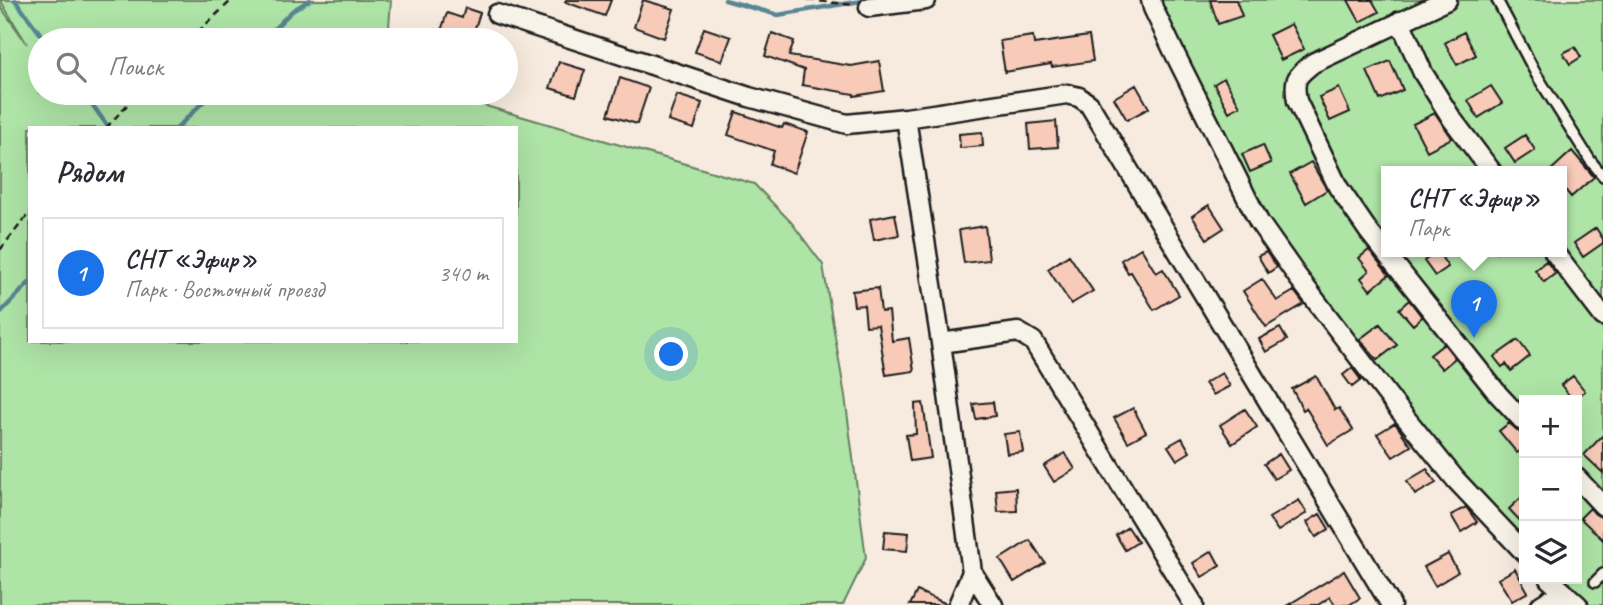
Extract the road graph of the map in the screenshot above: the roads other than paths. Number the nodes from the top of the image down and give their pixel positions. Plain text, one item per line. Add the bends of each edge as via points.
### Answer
1 (926, 0) edge
2 (1151, 0) edge
3 (1447, 0) edge
4 (1497, 0) edge
5 (864, 7) road end
6 (496, 15) dead end
7 (1401, 22) junction
8 (906, 118) junction
9 (1487, 166) edge
10 (1603, 176) edge
11 (1381, 247) edge
12 (1389, 257) edge
13 (1558, 257) edge
14 (1603, 316) edge
15 (941, 343) junction
16 (1519, 417) edge
17 (1582, 483) edge
18 (1603, 506) edge
19 (1519, 547) edge
20 (972, 572) junction
21 (1603, 574) edge
22 (1595, 582) dead end
23 (1556, 585) edge
24 (958, 605) edge
25 (993, 605) edge
26 (1194, 605) edge
27 (1391, 605) edge
28 (1541, 605) edge
29 (1578, 605) edge

1 - 5 street
2 - 19 street via 1259,222 1392,401 1456,480
3 - 7 street
4 - 10 lane via 1536,74
6 - 8 street via 847,124
7 - 9 street via 1423,74
7 - 11 street via 1313,63 1298,74 1294,87 1338,187
8 - 15 street
8 - 27 street via 1067,94 1089,104
12 - 16 street
13 - 14 street
15 - 20 street
15 - 26 street via 1018,332 1033,341
17 - 18 street
20 - 24 street
20 - 25 street
21 - 22 lane
23 - 28 street
23 - 29 street

